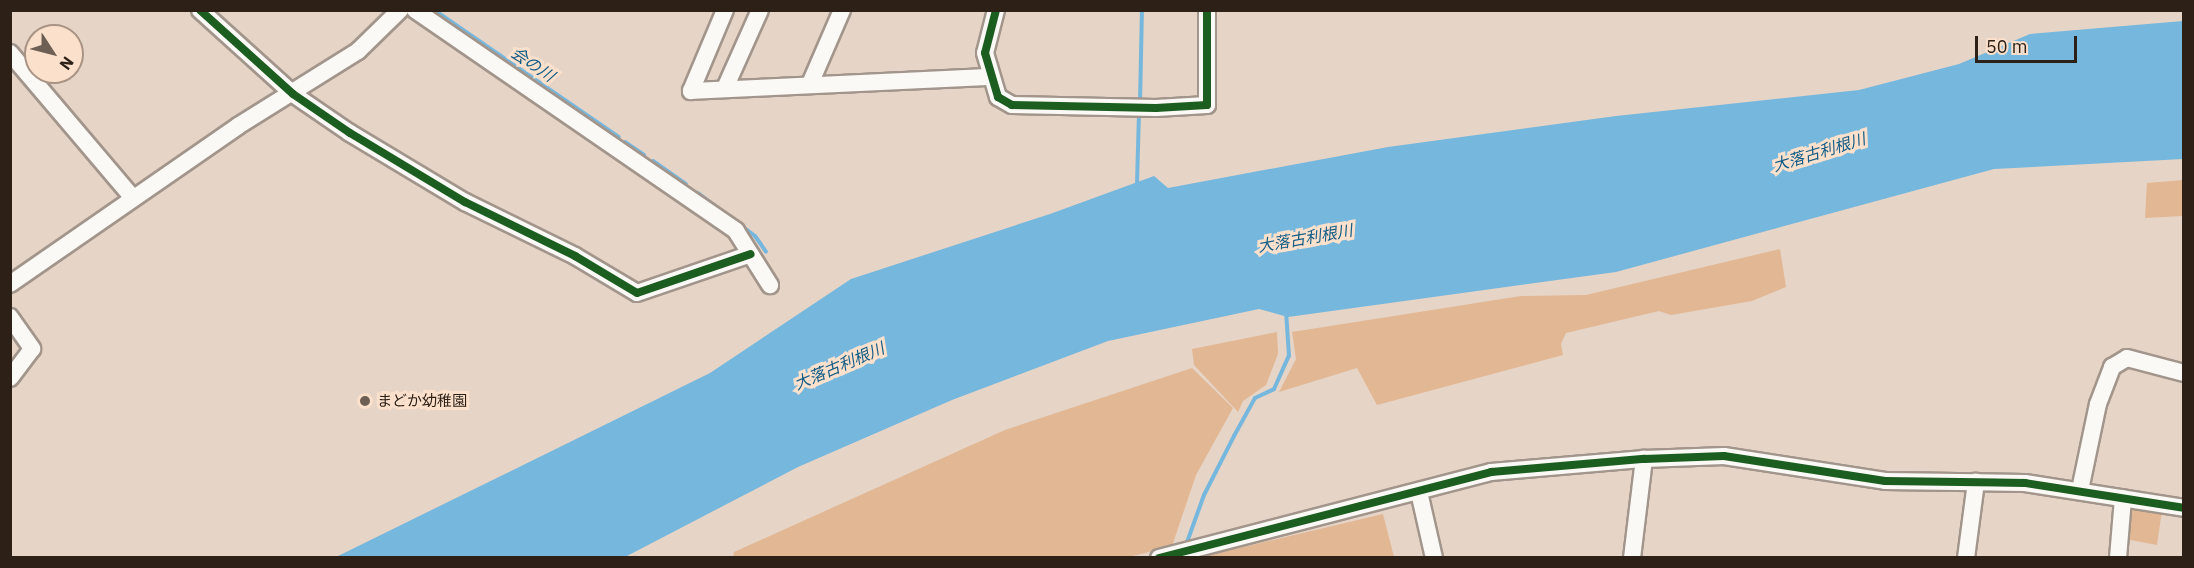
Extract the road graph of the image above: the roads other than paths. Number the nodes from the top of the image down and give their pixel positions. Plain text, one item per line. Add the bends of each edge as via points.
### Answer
1 (200, 10) edge
2 (400, 10) edge
3 (416, 10) edge
4 (725, 10) edge
5 (760, 10) edge
6 (842, 10) edge
7 (996, 10) edge
8 (1207, 10) edge
9 (10, 54) edge
10 (990, 77) junction
11 (810, 84) junction
12 (726, 86) junction
13 (293, 94) junction
14 (133, 198) junction
15 (751, 254) junction
16 (10, 284) edge
17 (770, 285) dead end
18 (10, 317) edge
19 (2184, 373) edge
20 (10, 378) edge
21 (1644, 459) junction
22 (1976, 482) junction
23 (2080, 490) junction
24 (1419, 492) junction
25 (2123, 498) junction
26 (2184, 508) edge
27 (1160, 558) edge
28 (1434, 558) edge
29 (1632, 558) edge
30 (1966, 558) edge
31 (2118, 558) edge

1 - 13 street
2 - 13 street via 358,51
3 - 15 street via 736,231
4 - 12 street via 692,91
5 - 12 street
6 - 11 street
7 - 10 street via 985,53
8 - 10 street via 1207,105 1012,105 998,97
9 - 14 street
10 - 11 street
11 - 12 street
13 - 14 street via 238,126
13 - 15 street via 465,202 575,256 637,293
14 - 16 street
15 - 17 street
18 - 20 street via 32,349
19 - 23 street via 2127,358 2112,367 2098,404
21 - 22 street via 1724,456 1885,481
21 - 24 street via 1491,472
21 - 29 street
22 - 23 street
22 - 30 street
23 - 25 street
24 - 27 street
24 - 28 street
25 - 26 street
25 - 31 street

